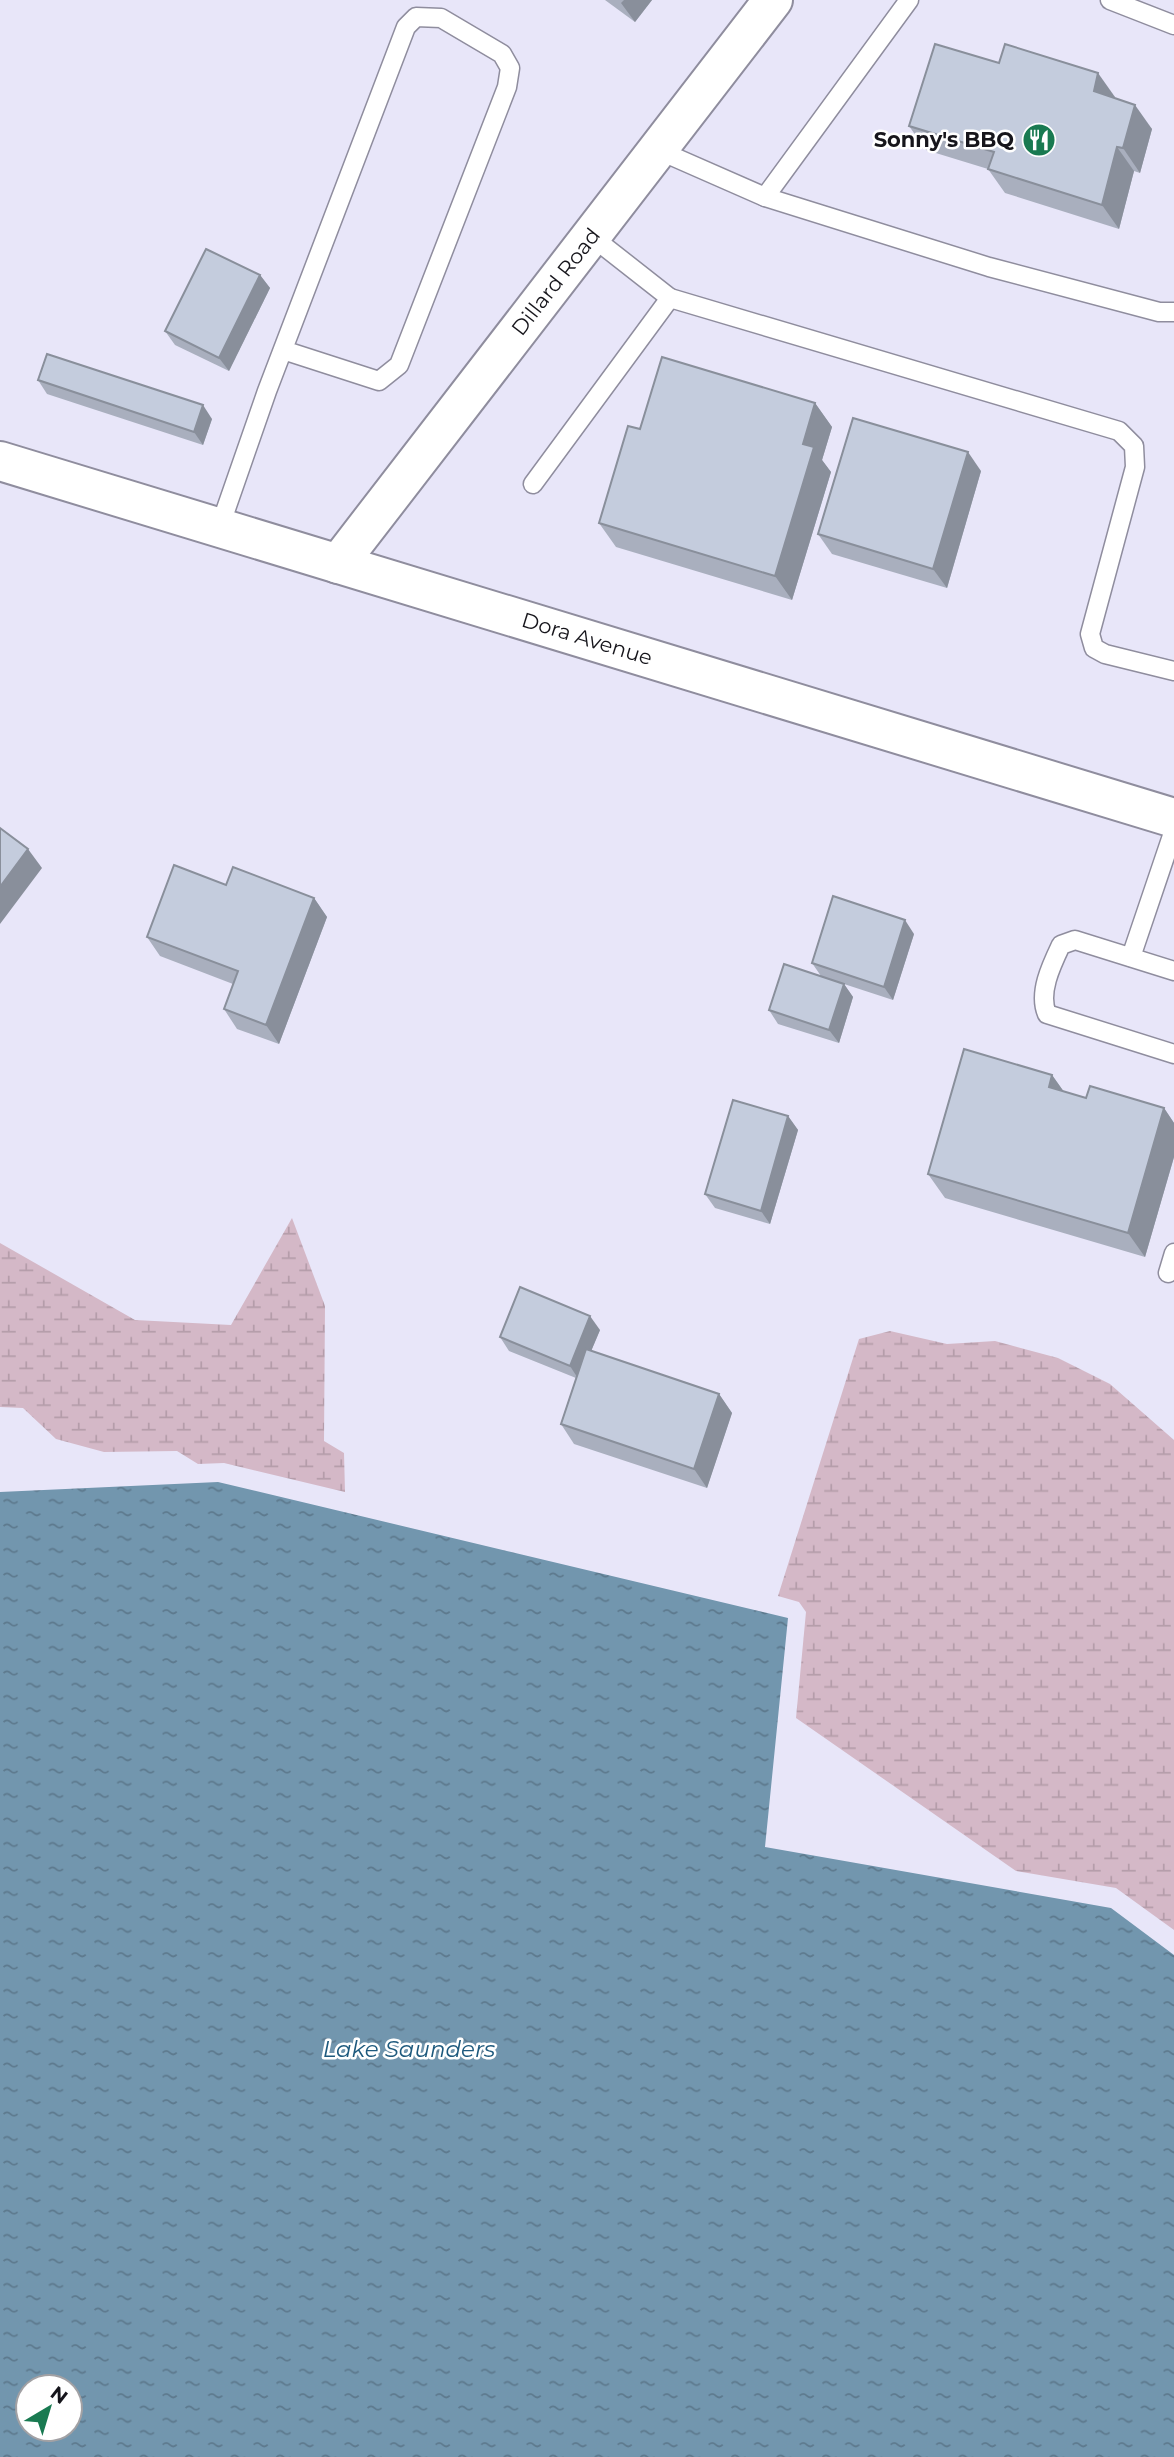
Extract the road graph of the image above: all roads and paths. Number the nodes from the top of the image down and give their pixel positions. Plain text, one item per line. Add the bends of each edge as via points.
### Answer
1 (773, 0) edge
2 (909, 0) edge
3 (1110, 0) edge
4 (416, 8) edge
5 (1174, 25) edge
6 (658, 149) junction
7 (765, 197) junction
8 (591, 236) junction
9 (670, 298) junction
10 (1174, 312) edge
11 (283, 351) junction
12 (0, 461) edge
13 (533, 484) dead end
14 (219, 529) junction
15 (338, 564) junction
16 (1174, 671) edge
17 (1173, 816) edge
18 (1131, 957) junction
19 (1174, 971) edge
20 (1174, 1054) edge
21 (1174, 1252) edge
22 (1168, 1273) dead end

1 - 6 street, Dillard Road
2 - 7 lane
3 - 5 lane
4 - 11 lane
4 - 11 lane via 502,54 510,68 507,87 399,365 379,382
6 - 7 lane
6 - 8 street, Dillard Road
7 - 10 lane via 989,267 1159,312
8 - 9 lane
8 - 15 street, Dillard Road
9 - 13 lane
9 - 16 lane via 1119,431 1134,446 1135,467 1090,634 1094,648 1105,654
11 - 14 lane
12 - 14 street, Dora Avenue
14 - 15 street, Dora Avenue
15 - 17 street, Dora Avenue
17 - 18 lane
18 - 19 lane
18 - 20 lane via 1075,940 1061,945 1042,1002 1047,1014
21 - 22 lane

